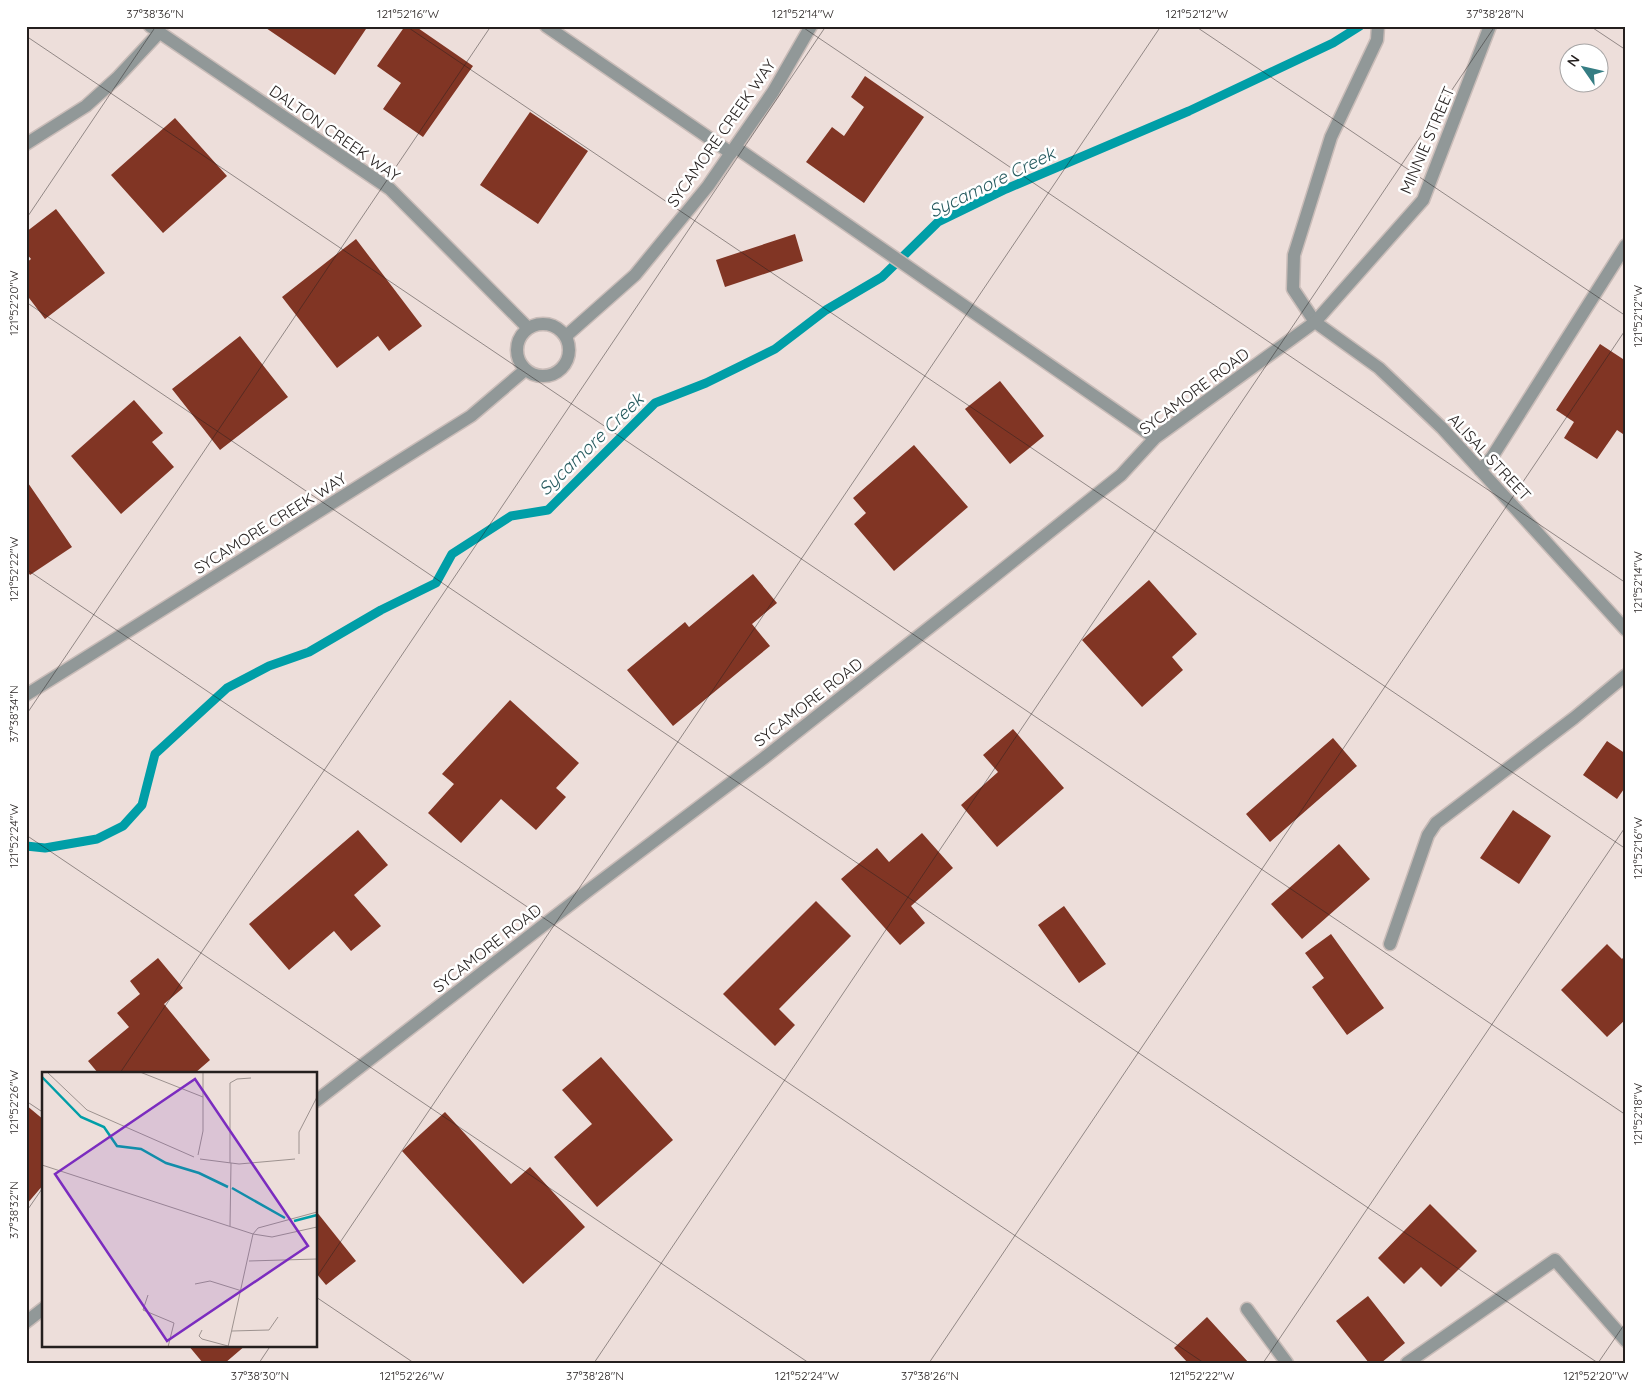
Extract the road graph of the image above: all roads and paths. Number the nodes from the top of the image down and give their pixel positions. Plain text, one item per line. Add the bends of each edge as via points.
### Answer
1 (546, 26) edge
2 (811, 26) edge
3 (1490, 26) edge
4 (155, 30) edge
5 (1378, 31) edge
6 (26, 144) edge
7 (733, 150) junction
8 (1626, 245) edge
9 (1314, 322) junction
10 (528, 328) junction
11 (566, 336) junction
12 (525, 370) junction
13 (1155, 438) junction
14 (1480, 470) junction
15 (1626, 630) edge
16 (1626, 675) edge
17 (26, 695) edge
18 (1390, 944) dead end
19 (318, 1099) edge
20 (1247, 1309) dead end
21 (42, 1310) edge
22 (26, 1322) edge
23 (1626, 1341) edge
24 (1287, 1363) edge
25 (1407, 1363) edge

1 - 7 street
2 - 7 street, SYCAMORE CREEK WAY via 773,92
3 - 9 street, MINNIE STREET via 1422,200
4 - 6 street via 117,78 86,106
4 - 10 street, DALTON CREEK WAY via 390,189
5 - 9 street via 1377,40 1331,137 1294,256 1293,289
7 - 11 street, SYCAMORE CREEK WAY via 708,186 635,275
7 - 13 street
8 - 14 street via 1492,457
9 - 13 street, SYCAMORE ROAD
9 - 14 street, ALISAL STREET via 1379,368 1442,428
10 - 11 street via 547,324
10 - 12 street via 520,336 516,351
11 - 12 street via 568,358 560,371 545,377 533,376
12 - 17 street, SYCAMORE CREEK WAY via 470,416
13 - 19 street, SYCAMORE ROAD via 1121,475 990,580 764,758
14 - 15 street, ALISAL STREET
16 - 18 street via 1436,823 1428,835
20 - 24 street
21 - 22 street
23 - 25 street via 1556,1260

